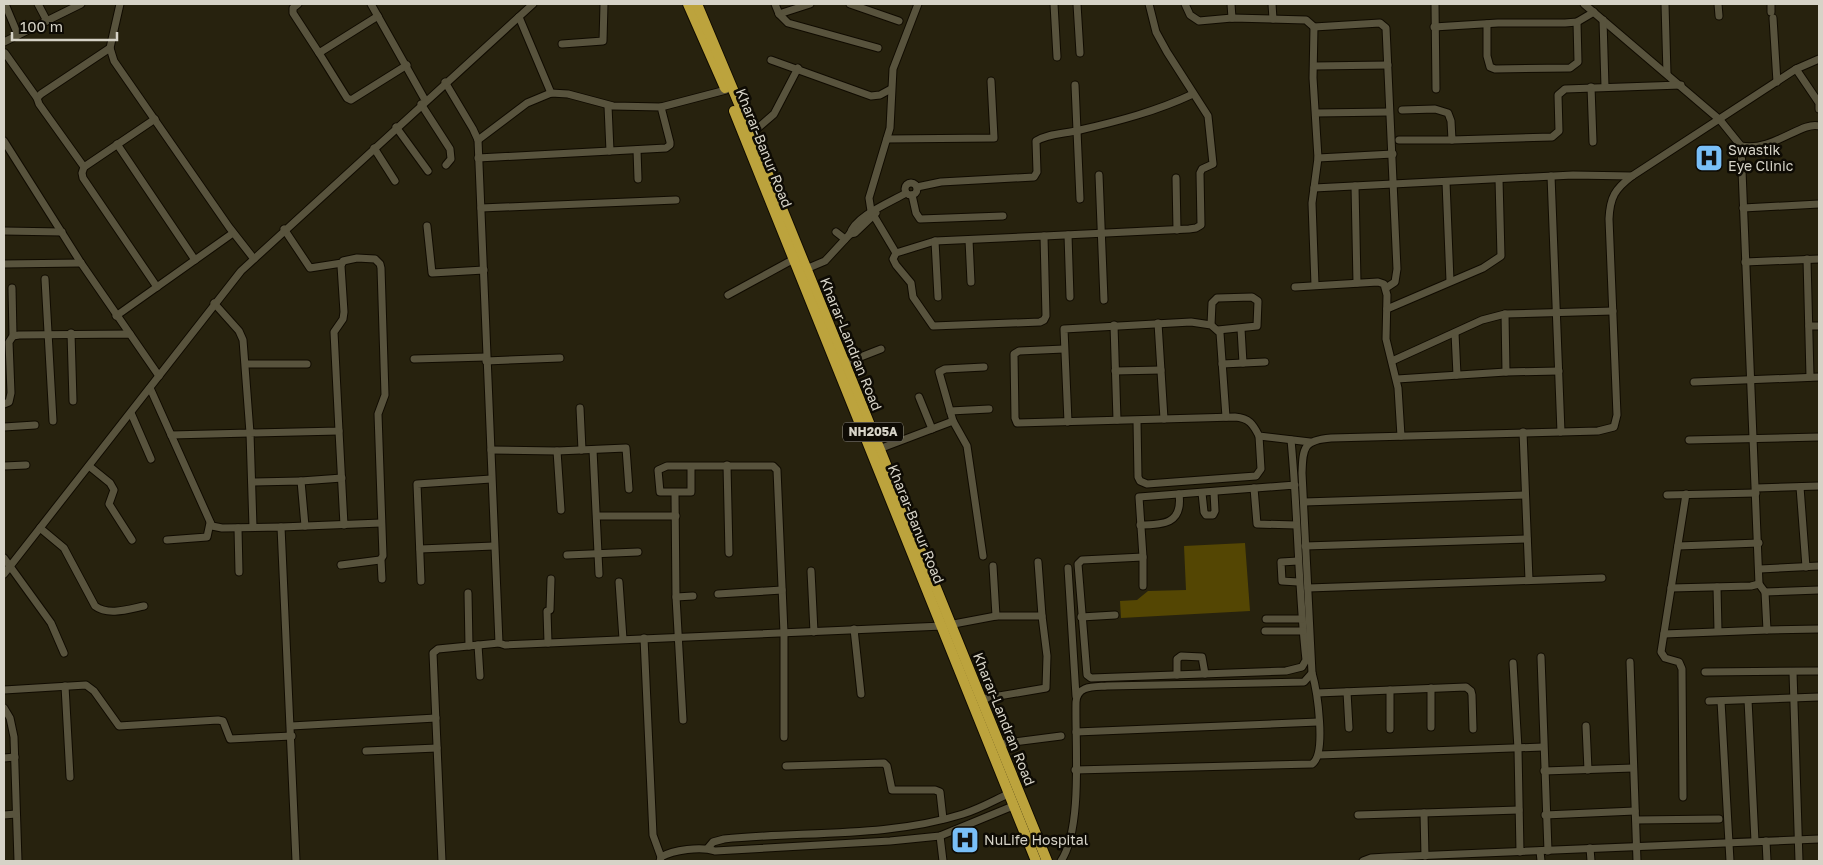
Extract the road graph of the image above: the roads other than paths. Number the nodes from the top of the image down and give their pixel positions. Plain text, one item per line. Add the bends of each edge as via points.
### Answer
1 (5, 4) edge
2 (38, 4) edge
3 (81, 4) edge
4 (120, 4) edge
5 (298, 4) edge
6 (372, 4) edge
7 (533, 4) edge
8 (604, 4) edge
9 (688, 4) edge
10 (697, 4) edge
11 (776, 4) edge
12 (810, 4) edge
13 (850, 4) edge
14 (918, 4) edge
15 (1054, 4) edge
16 (1077, 4) edge
17 (1149, 4) edge
18 (1185, 4) edge
19 (1231, 4) edge
20 (1272, 4) edge
21 (1435, 4) edge
22 (1584, 4) edge
23 (1665, 4) edge
24 (1718, 4) edge
25 (1772, 11) edge
26 (1594, 12) junction
27 (779, 14) junction
28 (378, 16) junction
29 (1719, 16) dead end
30 (519, 17) junction
31 (1232, 18) junction
32 (1273, 19) junction
33 (899, 20) dead end
34 (1603, 20) junction
35 (47, 21) junction
36 (1577, 22) junction
37 (1487, 24) junction
38 (1314, 27) junction
39 (1434, 27) junction
40 (18, 36) junction
41 (4, 42) edge
42 (562, 44) dead end
43 (110, 48) junction
44 (878, 48) dead end
45 (5, 53) edge
46 (319, 53) junction
47 (1080, 53) dead end
48 (1057, 57) dead end
49 (1819, 59) edge
50 (771, 60) dead end
51 (407, 65) junction
52 (1388, 65) junction
53 (1314, 66) junction
54 (798, 68) junction
55 (1796, 69) junction
56 (1667, 74) junction
57 (990, 81) dead end
58 (445, 82) junction
59 (1777, 82) junction
60 (1075, 84) dead end
61 (1681, 85) junction
62 (1591, 87) junction
63 (1605, 87) junction
64 (891, 89) junction
65 (1436, 89) dead end
66 (726, 90) junction
67 (551, 93) junction
68 (1193, 94) junction
69 (37, 98) junction
70 (423, 102) junction
71 (608, 106) junction
72 (661, 107) junction
73 (1819, 109) edge
74 (1402, 110) dead end
75 (1389, 112) junction
76 (1316, 113) junction
77 (155, 119) junction
78 (1720, 120) junction
79 (1819, 126) edge
80 (396, 127) junction
81 (1078, 131) junction
82 (751, 134) junction
83 (478, 140) junction
84 (887, 140) junction
85 (1400, 140) dead end
86 (1452, 140) junction
87 (4, 141) edge
88 (1593, 142) dead end
89 (117, 144) junction
90 (1741, 146) junction
91 (374, 148) junction
92 (637, 150) junction
93 (7, 151) edge
94 (610, 151) junction
95 (1393, 154) junction
96 (478, 158) junction
97 (1318, 158) junction
98 (446, 165) dead end
99 (84, 167) junction
100 (428, 171) dead end
101 (1099, 176) dead end
102 (1551, 176) junction
103 (1632, 176) junction
104 (1176, 178) dead end
105 (638, 179) dead end
106 (1499, 179) junction
107 (395, 181) dead end
108 (1446, 182) junction
109 (1394, 184) junction
110 (1355, 186) junction
111 (1314, 188) junction
112 (909, 194) junction
113 (1080, 199) dead end
114 (676, 200) dead end
115 (1819, 204) edge
116 (481, 208) junction
117 (1743, 208) junction
118 (873, 214) junction
119 (1003, 216) dead end
120 (427, 226) dead end
121 (284, 230) junction
122 (1177, 230) junction
123 (4, 231) edge
124 (62, 232) junction
125 (836, 232) dead end
126 (233, 233) junction
127 (1101, 234) junction
128 (1068, 235) junction
129 (1044, 236) junction
130 (848, 237) junction
131 (969, 240) junction
132 (935, 241) junction
133 (896, 253) junction
134 (254, 258) junction
135 (794, 258) junction
136 (1807, 259) junction
137 (1819, 259) edge
138 (195, 260) junction
139 (1746, 262) junction
140 (81, 263) junction
141 (342, 263) junction
142 (4, 264) edge
143 (806, 269) junction
144 (484, 270) junction
145 (45, 279) dead end
146 (1450, 281) junction
147 (971, 282) dead end
148 (1357, 283) junction
149 (1315, 285) junction
150 (157, 287) junction
151 (1295, 287) dead end
152 (12, 288) dead end
153 (1386, 288) junction
154 (728, 295) dead end
155 (938, 297) dead end
156 (1070, 297) dead end
157 (1104, 300) dead end
158 (214, 303) junction
159 (1387, 309) junction
160 (1613, 311) junction
161 (1557, 312) junction
162 (1504, 314) junction
163 (116, 316) junction
164 (1158, 324) junction
165 (1114, 325) junction
166 (1211, 325) junction
167 (1808, 326) junction
168 (1819, 326) edge
169 (1241, 329) junction
170 (1218, 330) junction
171 (71, 333) junction
172 (1455, 333) junction
173 (48, 334) junction
174 (130, 334) junction
175 (13, 336) junction
176 (881, 349) dead end
177 (1064, 349) junction
178 (560, 358) dead end
179 (486, 359) junction
180 (414, 360) dead end
181 (1392, 361) junction
182 (1265, 362) dead end
183 (845, 363) junction
184 (1243, 363) junction
185 (246, 364) junction
186 (307, 364) dead end
187 (1222, 364) junction
188 (6, 367) edge
189 (984, 367) dead end
190 (1115, 370) junction
191 (1161, 370) junction
192 (1559, 371) junction
193 (1506, 372) junction
194 (159, 376) junction
195 (1457, 376) junction
196 (1810, 377) junction
197 (1819, 377) edge
198 (1397, 379) junction
199 (1751, 379) junction
200 (1694, 382) dead end
201 (150, 388) junction
202 (919, 397) dead end
203 (73, 401) dead end
204 (4, 404) edge
205 (580, 408) dead end
206 (989, 409) dead end
207 (950, 411) junction
208 (131, 412) junction
209 (1226, 417) junction
210 (1164, 419) junction
211 (1117, 420) junction
212 (53, 421) dead end
213 (953, 421) junction
214 (1137, 421) junction
215 (1068, 422) junction
216 (35, 425) dead end
217 (4, 427) edge
218 (932, 429) junction
219 (339, 431) junction
220 (1523, 432) junction
221 (1561, 432) junction
222 (250, 433) junction
223 (172, 435) junction
224 (1259, 436) junction
225 (1401, 436) junction
226 (1819, 437) edge
227 (1753, 439) junction
228 (1291, 440) junction
229 (1689, 440) dead end
230 (1310, 442) junction
231 (879, 448) junction
232 (491, 450) junction
233 (582, 450) junction
234 (593, 450) junction
235 (557, 451) junction
236 (151, 459) dead end
237 (26, 465) dead end
238 (727, 465) junction
239 (4, 466) edge
240 (89, 466) junction
241 (691, 466) junction
242 (342, 478) junction
243 (491, 479) junction
244 (302, 481) junction
245 (252, 482) junction
246 (1295, 485) junction
247 (1819, 486) edge
248 (1800, 487) junction
249 (1254, 488) junction
250 (629, 489) dead end
251 (1756, 490) junction
252 (1214, 492) junction
253 (1202, 493) junction
254 (675, 494) junction
255 (1179, 494) junction
256 (1667, 494) dead end
257 (1686, 494) junction
258 (1525, 495) junction
259 (1304, 502) junction
260 (561, 510) dead end
261 (598, 516) junction
262 (676, 516) junction
263 (210, 523) junction
264 (381, 523) junction
265 (344, 525) junction
266 (1140, 525) junction
267 (1296, 525) junction
268 (305, 526) junction
269 (253, 527) junction
270 (281, 527) junction
271 (40, 528) junction
272 (238, 528) junction
273 (1527, 538) junction
274 (132, 540) dead end
275 (167, 540) dead end
276 (1759, 544) junction
277 (494, 546) junction
278 (1306, 546) junction
279 (1678, 546) junction
280 (420, 549) junction
281 (638, 552) dead end
282 (598, 553) junction
283 (729, 553) dead end
284 (567, 554) dead end
285 (983, 556) dead end
286 (1142, 557) junction
287 (4, 558) edge
288 (381, 560) junction
289 (1298, 561) junction
290 (1038, 562) dead end
291 (341, 564) dead end
292 (10, 566) junction
293 (993, 566) dead end
294 (1819, 566) edge
295 (1806, 567) junction
296 (1068, 568) dead end
297 (1760, 569) junction
298 (811, 571) dead end
299 (239, 572) dead end
300 (4, 574) edge
301 (598, 574) dead end
302 (1602, 578) dead end
303 (382, 579) dead end
304 (551, 579) dead end
305 (1529, 580) junction
306 (421, 581) dead end
307 (619, 582) dead end
308 (1298, 582) junction
309 (1759, 584) junction
310 (1143, 586) dead end
311 (1717, 587) junction
312 (1308, 588) junction
313 (1671, 588) junction
314 (782, 590) junction
315 (1819, 590) edge
316 (1765, 592) junction
317 (468, 593) dead end
318 (718, 594) dead end
319 (693, 596) dead end
320 (676, 597) junction
321 (144, 606) dead end
322 (1116, 615) dead end
323 (996, 616) junction
324 (1042, 616) junction
325 (1081, 617) junction
326 (1302, 618) junction
327 (1266, 619) dead end
328 (947, 626) junction
329 (854, 629) junction
330 (1819, 629) edge
331 (1303, 630) junction
332 (1767, 630) junction
333 (1265, 631) dead end
334 (814, 632) junction
335 (1718, 632) junction
336 (784, 633) junction
337 (1664, 634) junction
338 (644, 638) junction
339 (679, 638) junction
340 (622, 639) junction
341 (499, 643) junction
342 (548, 643) junction
343 (478, 645) junction
344 (470, 646) junction
345 (64, 653) dead end
346 (1541, 657) dead end
347 (1630, 662) dead end
348 (1513, 663) dead end
349 (1819, 671) edge
350 (1705, 672) dead end
351 (1793, 672) junction
352 (1312, 673) junction
353 (1205, 674) junction
354 (1177, 675) junction
355 (480, 676) dead end
356 (65, 686) junction
357 (1430, 688) junction
358 (4, 690) edge
359 (1390, 690) junction
360 (1347, 692) junction
361 (1317, 693) junction
362 (860, 694) dead end
363 (1076, 696) junction
364 (1819, 697) edge
365 (1794, 698) junction
366 (981, 699) junction
367 (1748, 700) junction
368 (1710, 701) dead end
369 (1721, 701) junction
370 (4, 708) edge
371 (436, 718) junction
372 (683, 720) dead end
373 (1318, 722) junction
374 (291, 726) junction
375 (1586, 726) dead end
376 (1431, 727) dead end
377 (1349, 728) dead end
378 (1390, 729) dead end
379 (1473, 729) dead end
380 (1076, 732) junction
381 (292, 736) junction
382 (1061, 736) dead end
383 (784, 737) dead end
384 (999, 744) junction
385 (437, 748) junction
386 (1543, 748) junction
387 (1518, 749) junction
388 (366, 751) dead end
389 (1319, 755) junction
390 (15, 757) junction
391 (4, 758) edge
392 (786, 766) dead end
393 (1632, 768) junction
394 (1075, 770) junction
395 (1588, 770) junction
396 (1544, 771) junction
397 (70, 777) dead end
398 (1008, 794) junction
399 (1683, 797) dead end
400 (1013, 806) junction
401 (1519, 810) junction
402 (1635, 811) junction
403 (1424, 813) junction
404 (16, 814) junction
405 (4, 815) edge
406 (1023, 815) junction
407 (1358, 815) dead end
408 (1545, 816) junction
409 (943, 819) junction
410 (1719, 819) dead end
411 (1636, 820) junction
412 (940, 836) junction
413 (1819, 839) edge
414 (1800, 840) junction
415 (1755, 841) junction
416 (1766, 841) junction
417 (1728, 842) junction
418 (1637, 847) junction
419 (708, 848) junction
420 (1590, 848) junction
421 (1544, 851) junction
422 (1520, 852) junction
423 (1426, 856) junction
424 (1447, 858) edge
425 (1477, 858) edge
426 (660, 859) edge
427 (18, 861) edge
428 (296, 861) edge
429 (442, 861) edge
430 (943, 861) edge
431 (1036, 861) edge
432 (1046, 861) edge
433 (1062, 861) edge
434 (1363, 861) edge
435 (1541, 861) edge
436 (1591, 861) edge
437 (1637, 861) edge
438 (1730, 861) edge
439 (1766, 861) edge
440 (1800, 861) edge

1 - 40 street
2 - 35 street
3 - 35 street
4 - 43 street
5 - 46 street via 293,13
6 - 28 street
7 - 30 street
8 - 42 street via 603,41
9 - 66 highway, Kharar-Banur Road / NH205A
10 - 82 highway, Kharar-Landran Road / NH205A
11 - 27 street
12 - 27 street
13 - 33 street
14 - 64 street via 898,54
15 - 48 street
16 - 47 street
17 - 68 street via 1156,32
18 - 31 street via 1194,19
19 - 31 street
20 - 32 street
21 - 39 street
22 - 26 street
23 - 56 street
24 - 29 street
25 - 59 street
26 - 34 street
26 - 36 street
27 - 44 street via 788,23
28 - 46 street
28 - 51 street
30 - 58 street
30 - 67 street
31 - 32 street
32 - 38 street via 1306,20
34 - 56 street
34 - 63 street
35 - 40 street
36 - 37 street
36 - 37 street via 1578,62 1570,68 1495,70 1490,67 1487,56
37 - 39 street
38 - 52 street via 1380,23 1386,30
38 - 53 street
39 - 65 street
40 - 41 street
43 - 69 street
43 - 77 street via 114,61
45 - 69 street
46 - 51 street via 351,100
49 - 55 street
50 - 54 street
51 - 70 street
52 - 53 street
52 - 75 street
53 - 76 street
54 - 64 street via 871,96
54 - 82 street via 774,114
55 - 59 street
55 - 73 street via 1819,103
56 - 61 street
57 - 84 street via 994,138
58 - 70 street
58 - 83 street
59 - 78 street
60 - 81 street
61 - 63 street
61 - 78 street
62 - 63 street
62 - 86 street via 1565,89 1558,95 1559,131 1552,137
62 - 88 street
64 - 84 street
66 - 72 street
66 - 135 highway, Kharar-Banur Road / NH205A
67 - 71 street via 568,94
67 - 83 street via 527,103
68 - 81 street via 1134,117
68 - 122 street via 1210,123 1213,164 1200,173 1201,225
69 - 99 street
70 - 80 street
70 - 98 street via 450,149 451,159
71 - 72 street
71 - 94 street
72 - 92 street via 670,146
74 - 86 street via 1448,113
75 - 76 street
75 - 95 street
76 - 97 street
77 - 89 street
77 - 126 street
78 - 90 street
78 - 103 street
79 - 90 street via 1808,126 1764,146
80 - 91 street
80 - 100 street
81 - 112 street via 1044,136 1036,141 1037,172 1034,177 941,182 917,187 908,184 905,189
81 - 113 street
82 - 143 highway, Kharar-Landran Road / NH205A
83 - 96 street
84 - 118 street via 869,196
85 - 86 street
87 - 93 street
89 - 99 street
89 - 138 street
90 - 117 street
91 - 107 street
91 - 121 street
92 - 94 street
92 - 105 street
93 - 124 street
94 - 96 street
95 - 97 street
95 - 109 street
96 - 116 street
97 - 111 street
99 - 150 street via 83,178
101 - 127 street
102 - 103 street
102 - 106 street
102 - 161 street
103 - 160 street via 1611,196
104 - 122 street
106 - 108 street
106 - 146 street via 1501,256 1483,268
108 - 109 street
108 - 146 street
109 - 110 street
109 - 153 street via 1396,276 1395,282
110 - 111 street
110 - 148 street
111 - 149 street
112 - 118 street via 878,208
112 - 119 street via 920,219
114 - 116 street
115 - 117 street
116 - 144 street
117 - 139 street
118 - 130 street via 851,230
118 - 133 street
120 - 144 street via 432,273
121 - 134 street
121 - 141 street via 310,268
122 - 127 street
123 - 124 street
124 - 140 street
125 - 130 street
126 - 134 street
126 - 138 street
127 - 128 street
127 - 157 street
128 - 129 street
128 - 156 street
129 - 131 street
129 - 133 street via 1046,316 1040,322 933,326 912,297 911,283 893,257
130 - 143 street via 825,261
131 - 132 street
131 - 147 street
132 - 133 street
132 - 155 street
134 - 158 street
135 - 154 street
135 - 328 highway, Kharar-Banur Road / NH205A
136 - 137 street
136 - 139 street
136 - 167 street
138 - 150 street
139 - 199 street
140 - 142 street
140 - 163 street
141 - 219 street via 344,312 334,332
141 - 264 street via 364,258 375,259 380,264 385,395 378,414
143 - 183 highway, Kharar-Landran Road / NH205A
144 - 179 street
145 - 173 street
146 - 159 street
148 - 149 street
148 - 153 street via 1381,282
149 - 151 street
150 - 163 street
152 - 175 street
153 - 159 street
158 - 185 street via 241,335
158 - 194 street
159 - 181 street via 1386,338
160 - 161 street
160 - 221 street via 1617,422 1608,430
161 - 162 street
161 - 192 street
162 - 172 street
162 - 193 street
163 - 174 street
164 - 165 street
164 - 166 street via 1202,322
164 - 191 street
165 - 177 street via 1064,329
165 - 190 street
166 - 169 street via 1212,304 1216,298 1256,299 1258,326
166 - 170 street
167 - 168 street
167 - 196 street
169 - 170 street
169 - 184 street
170 - 187 street
171 - 173 street
171 - 174 street
171 - 203 street
172 - 181 street
172 - 195 street
173 - 175 street
173 - 212 street
174 - 194 street
175 - 188 street
176 - 183 street
177 - 215 street
177 - 215 street via 1014,354 1015,418 1019,424
178 - 179 street
179 - 180 street
179 - 232 street
181 - 198 street
182 - 184 street
183 - 231 highway, Kharar-Landran Road / NH205A
184 - 187 street
185 - 186 street
185 - 222 street
187 - 209 street
188 - 204 street via 10,399
189 - 207 street via 939,372
190 - 191 street
190 - 211 street
191 - 210 street
192 - 193 street
192 - 221 street
193 - 195 street
194 - 201 street
195 - 198 street
196 - 197 street
196 - 199 street
198 - 225 street
199 - 200 street
199 - 227 street
201 - 208 street
201 - 223 street
202 - 218 street
205 - 233 street
206 - 207 street
207 - 213 street
208 - 236 street
208 - 240 street
209 - 210 street
209 - 224 street via 1247,419
210 - 214 street
211 - 214 street
211 - 215 street
213 - 218 street
213 - 285 street via 967,446
214 - 224 street via 1138,477 1147,484 1256,476 1261,469
216 - 217 street
218 - 231 street
219 - 222 street
219 - 242 street
220 - 221 street
220 - 225 street
220 - 258 street
222 - 223 street
222 - 245 street
223 - 263 street
224 - 228 street
225 - 230 street via 1324,438
226 - 227 street
227 - 229 street
227 - 251 street
228 - 230 street
228 - 246 street
230 - 259 street via 1303,457
231 - 328 highway, Kharar-Landran Road / NH205A
232 - 235 street
232 - 243 street
233 - 234 street
233 - 235 street
234 - 250 street via 626,448
234 - 261 street
235 - 260 street
237 - 239 street
238 - 241 street
238 - 283 street
238 - 314 street via 776,468
240 - 271 street
240 - 274 street via 113,488 109,504
241 - 254 street via 691,492
241 - 254 street via 663,466 659,469 660,492
242 - 244 street
242 - 265 street
243 - 277 street
243 - 280 street via 417,484
244 - 245 street
244 - 268 street
245 - 269 street
246 - 249 street
246 - 267 street
247 - 248 street
248 - 251 street
248 - 295 street
249 - 252 street
249 - 267 street via 1257,524
251 - 257 street
251 - 276 street
252 - 253 street
252 - 253 street via 1216,512 1213,515 1204,512
253 - 255 street
254 - 262 street
255 - 266 street via 1179,510 1170,521
255 - 266 street via 1139,497
256 - 257 street
257 - 279 street
258 - 259 street
258 - 273 street
259 - 278 street
261 - 262 street
261 - 282 street
262 - 320 street
263 - 272 street via 217,528
263 - 275 street via 208,538
264 - 265 street
264 - 288 street
265 - 268 street
266 - 286 street
267 - 289 street
268 - 270 street
269 - 270 street
269 - 272 street
270 - 374 street
271 - 292 street
271 - 321 street via 64,548 95,606 114,611
272 - 299 street
273 - 278 street
273 - 305 street
276 - 279 street
276 - 297 street
277 - 280 street
277 - 341 street
278 - 312 street
279 - 313 street
280 - 306 street
281 - 282 street
282 - 284 street
282 - 301 street
286 - 310 street
286 - 325 street via 1079,561
287 - 292 street
288 - 291 street
288 - 303 street
289 - 308 street
289 - 308 street via 1281,562 1280,565 1282,581
290 - 324 street
292 - 300 street
292 - 345 street via 51,623
293 - 323 street
294 - 295 street
295 - 297 street
296 - 363 street
297 - 309 street
298 - 334 street
302 - 305 street
304 - 342 street
305 - 312 street
307 - 340 street
308 - 326 street
309 - 311 street
309 - 316 street
311 - 313 street
311 - 335 street
312 - 352 street
313 - 337 street
314 - 318 street
314 - 336 street
315 - 316 street
316 - 332 street
317 - 344 street
319 - 320 street
320 - 339 street
322 - 325 street
323 - 324 street
323 - 328 street
324 - 366 street via 1046,688
325 - 354 street via 1084,668 1091,678
326 - 327 street
326 - 331 street
328 - 329 street
328 - 366 highway, Kharar-Landran Road / NH205A
328 - 398 highway, Kharar-Banur Road / NH205A
329 - 334 street
329 - 362 street
330 - 332 street
331 - 333 street
331 - 353 street via 1306,660 1297,670
332 - 335 street
334 - 336 street
335 - 337 street
336 - 339 street
336 - 383 street
337 - 399 street via 1662,656 1679,662 1682,669
338 - 339 street
338 - 340 street
338 - 426 street via 653,836
339 - 372 street
340 - 342 street
341 - 342 street
341 - 343 street
343 - 344 street
343 - 355 street
344 - 371 street via 434,651
346 - 386 street
347 - 393 street
348 - 387 street
349 - 351 street
350 - 351 street
351 - 365 street
352 - 361 street
352 - 363 street via 1304,682 1091,687
353 - 354 street
353 - 354 street via 1202,658 1181,656 1177,659
356 - 358 street
356 - 381 street via 86,685 91,688 119,726 221,720 230,739
356 - 397 street
357 - 359 street
357 - 376 street
357 - 379 street via 1469,688
359 - 360 street
359 - 378 street
360 - 361 street
360 - 377 street
361 - 373 street
363 - 380 street
364 - 365 street
365 - 367 street
365 - 414 street
366 - 384 highway, Kharar-Landran Road / NH205A
367 - 369 street
367 - 415 street
368 - 369 street
369 - 417 street
370 - 390 street via 11,723
371 - 374 street
371 - 385 street
373 - 380 street
373 - 389 street
374 - 381 street
375 - 395 street
380 - 394 street
381 - 428 street
382 - 384 street
384 - 406 highway, Kharar-Landran Road / NH205A
385 - 388 street
385 - 429 street
386 - 387 street
386 - 396 street
387 - 389 street
387 - 401 street
389 - 394 street via 1315,762 1306,766
390 - 391 street
390 - 404 street
392 - 409 street via 884,763 892,790 940,792
393 - 395 street
393 - 402 street
394 - 433 street via 1073,815 1068,847
395 - 396 street
396 - 408 street
398 - 400 highway, Kharar-Banur Road / NH205A
398 - 409 street via 979,808
400 - 406 highway, Kharar-Banur Road / NH205A
400 - 412 street
401 - 403 street
401 - 422 street
402 - 408 street
402 - 411 street
403 - 407 street
403 - 423 street
404 - 405 street
404 - 427 street
406 - 431 highway, Kharar-Banur Road / NH205A
406 - 432 highway, Kharar-Landran Road / NH205A
408 - 421 street
409 - 419 street via 864,830 724,839 713,842
410 - 411 street
411 - 418 street
412 - 419 street via 890,842 715,851
412 - 430 street
413 - 414 street
414 - 416 street
414 - 440 street
415 - 416 street
415 - 417 street
416 - 439 street
417 - 418 street
417 - 438 street
418 - 420 street
418 - 437 street
419 - 426 street via 669,853
420 - 421 street
420 - 436 street
421 - 422 street
421 - 435 street
422 - 425 street
423 - 424 street
423 - 434 street
424 - 425 street

